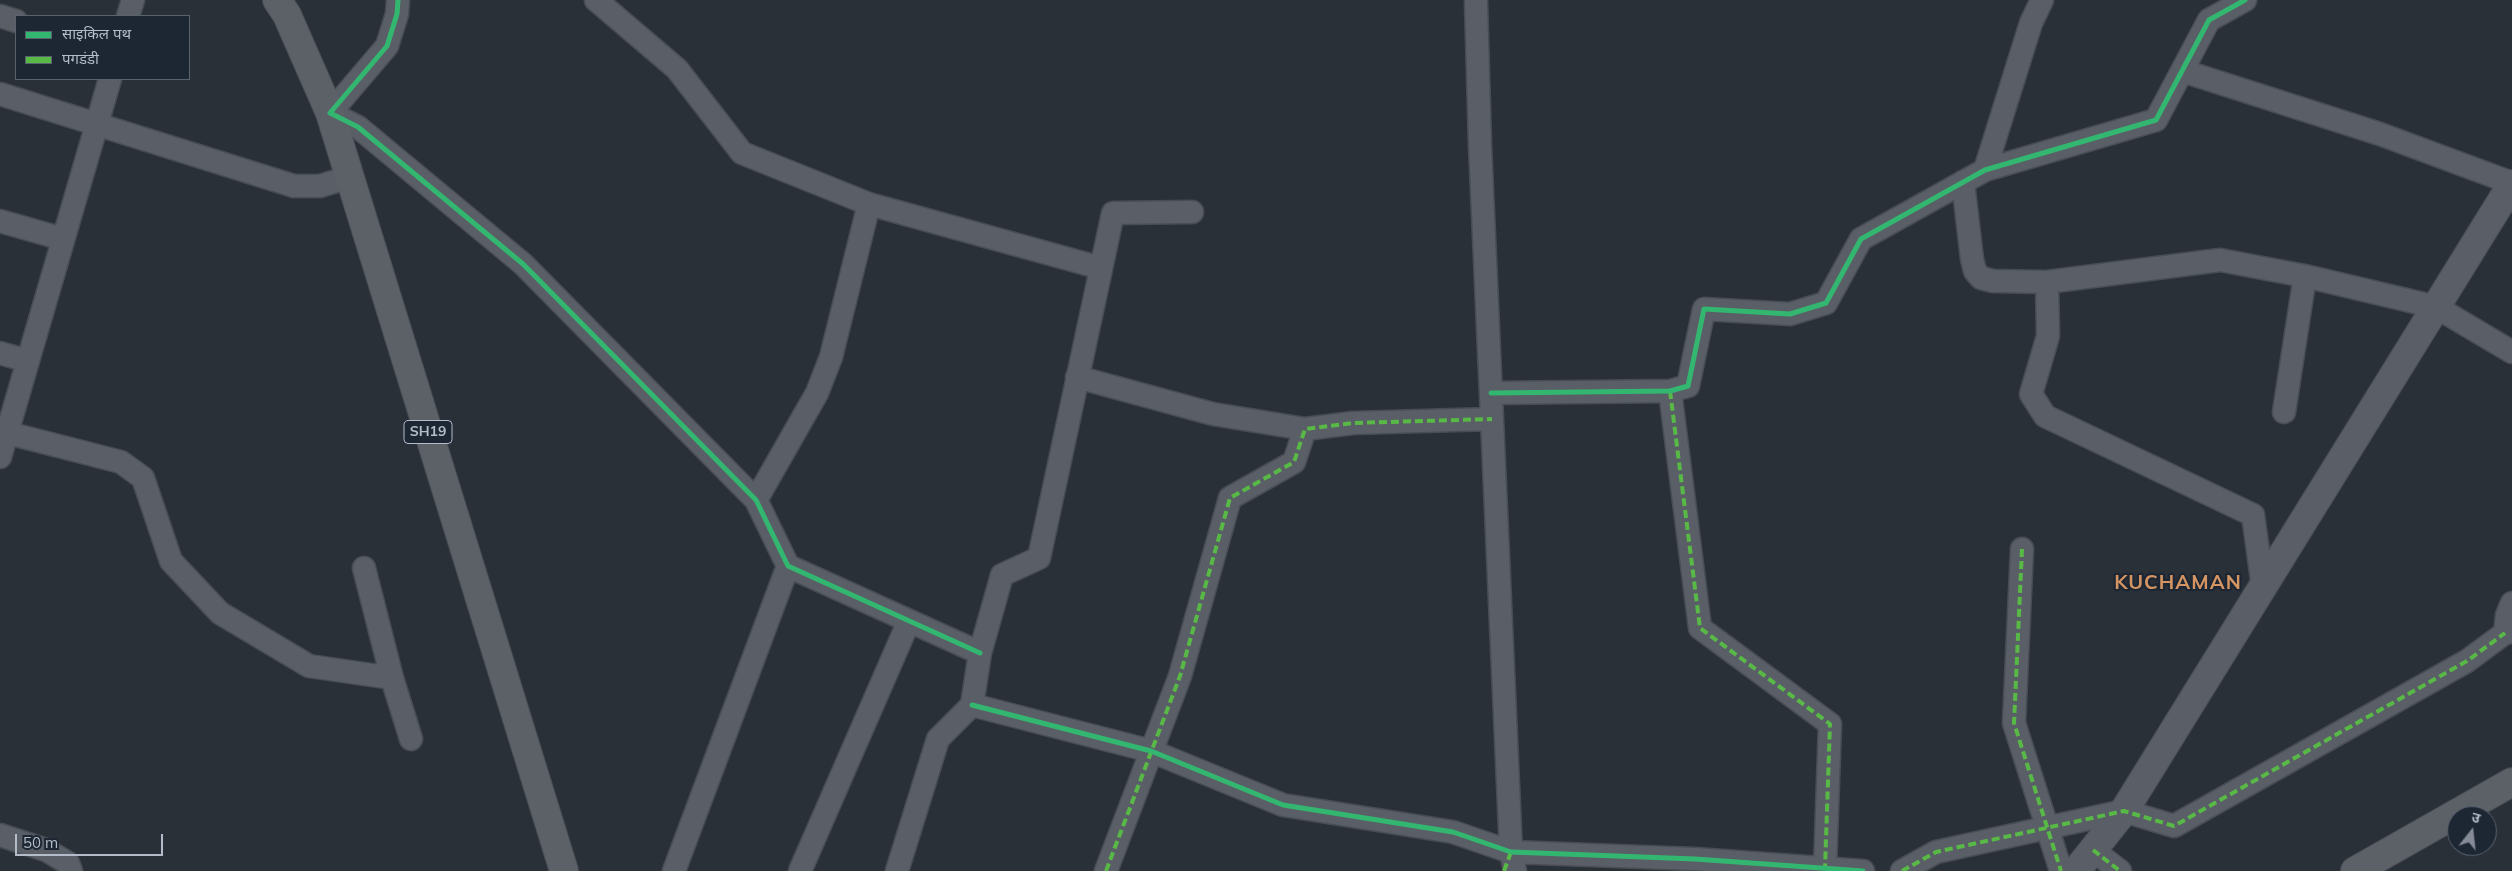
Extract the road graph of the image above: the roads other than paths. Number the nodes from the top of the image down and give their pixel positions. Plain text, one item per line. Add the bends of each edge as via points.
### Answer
1 (133, 0) edge
2 (276, 0) edge
3 (398, 0) edge
4 (596, 0) edge
5 (2042, 0) edge
6 (1476, 2) dead end
7 (2238, 2) edge
8 (128, 15) edge
9 (0, 16) edge
10 (15, 21) edge
11 (2183, 71) junction
12 (110, 80) edge
13 (0, 94) edge
14 (330, 114) junction
15 (96, 124) junction
16 (1985, 170) junction
17 (349, 177) junction
18 (1963, 182) junction
19 (2512, 184) edge
20 (869, 204) junction
21 (1192, 212) dead end
22 (0, 221) edge
23 (63, 239) junction
24 (1101, 268) junction
25 (2305, 276) junction
26 (2047, 282) junction
27 (2436, 307) junction
28 (2512, 352) edge
29 (0, 353) edge
30 (28, 361) junction
31 (1077, 378) junction
32 (1670, 391) junction
33 (1490, 393) junction
34 (2284, 412) dead end
35 (1492, 419) junction
36 (1305, 429) junction
37 (4, 432) edge
38 (0, 457) edge
39 (756, 500) junction
40 (2022, 549) dead end
41 (788, 566) junction
42 (364, 568) dead end
43 (2263, 587) junction
44 (2512, 603) edge
45 (909, 620) junction
46 (2509, 632) edge
47 (980, 653) junction
48 (392, 678) junction
49 (972, 705) junction
50 (411, 739) dead end
51 (1151, 751) junction
52 (2512, 782) edge
53 (2124, 811) junction
54 (2047, 828) junction
55 (0, 835) edge
56 (2093, 850) junction
57 (1510, 865) edge
58 (1825, 868) junction
59 (71, 871) edge
60 (564, 871) edge
61 (674, 871) edge
62 (800, 871) edge
63 (897, 871) edge
64 (1106, 871) edge
65 (1863, 871) edge
66 (1902, 871) edge
67 (2062, 871) edge
68 (2076, 871) edge
69 (2120, 871) edge
70 (2355, 871) edge

1 - 8 street
2 - 14 main road, SH19 via 287,15
3 - 14 street via 387,46
4 - 20 street via 677,70 742,153
5 - 16 street via 2031,23
6 - 33 street
7 - 11 street via 2209,20
9 - 10 street
11 - 16 street via 2156,120
11 - 19 street via 2380,134
12 - 15 street
13 - 15 street
14 - 17 main road, SH19
14 - 39 street via 358,127 524,264
15 - 17 street via 294,186 320,186
15 - 23 street
16 - 18 street
17 - 60 main road, SH19
18 - 26 street via 1975,271 1981,278 1993,281
18 - 32 street via 1861,239 1826,304 1790,314 1704,309 1688,386
19 - 27 street
20 - 24 street
20 - 39 street via 831,357 818,393
21 - 24 street via 1112,212
22 - 23 street
23 - 30 street
24 - 31 street
25 - 26 street via 2220,260
25 - 27 street
25 - 34 street
26 - 43 street via 2048,336 2031,394 2044,416 2253,515
27 - 28 street
27 - 43 street
29 - 30 street
30 - 37 street
31 - 36 street via 1213,414
31 - 47 street via 1038,558 1002,575
32 - 33 street
32 - 58 street via 1700,628 1830,724
33 - 35 street
35 - 36 street via 1353,423
35 - 57 street
36 - 51 street via 1294,462 1230,498 1180,676
37 - 38 street
37 - 48 street via 121,462 143,478 171,561 220,613 309,666
39 - 41 street
40 - 54 street via 2014,722
41 - 45 street
41 - 61 street
42 - 48 street
43 - 53 street
44 - 46 street via 2507,615
45 - 47 street
45 - 62 street
46 - 53 street via 2467,661 2174,826
47 - 49 street
48 - 50 street
49 - 51 street
49 - 63 street via 938,739
51 - 57 street via 1283,805 1453,832
51 - 64 street
52 - 70 main road
53 - 54 street
53 - 56 street
54 - 66 street via 1936,852
54 - 67 street
55 - 59 street via 46,850 68,863
56 - 68 street
56 - 69 street
57 - 58 street via 1695,858
58 - 65 street

